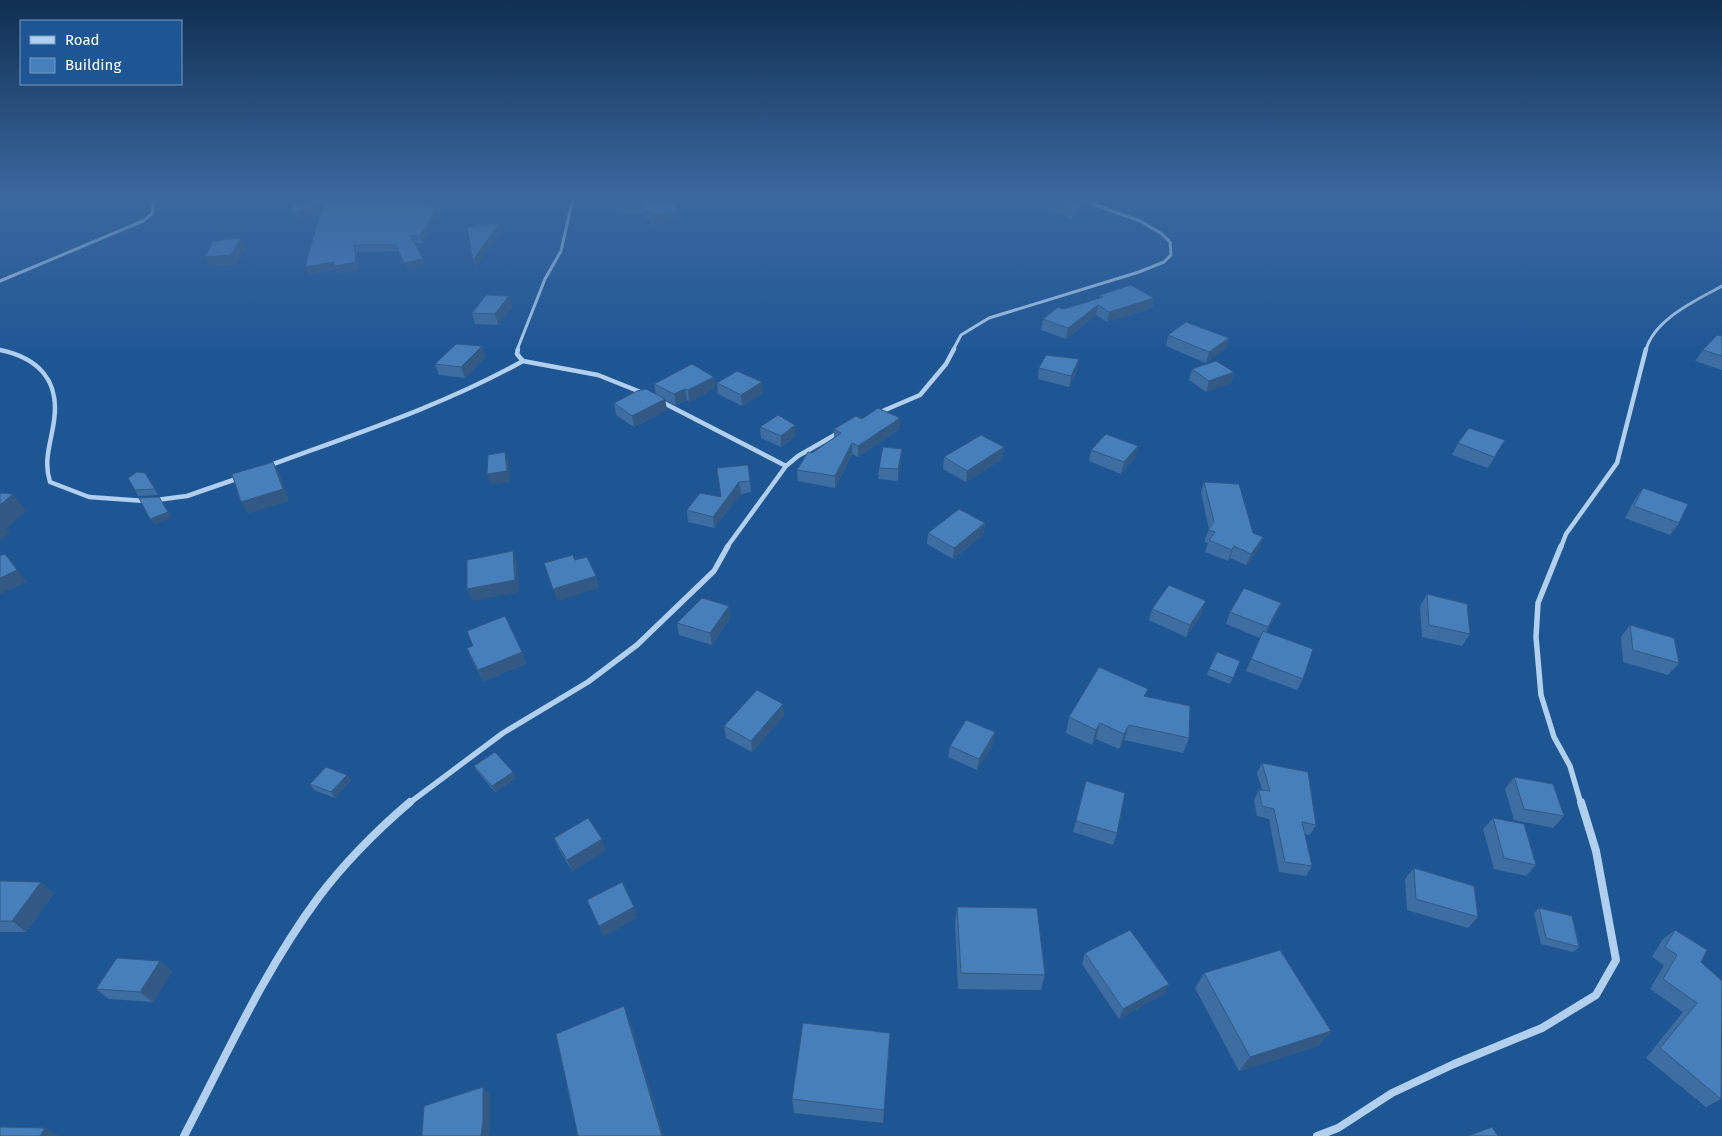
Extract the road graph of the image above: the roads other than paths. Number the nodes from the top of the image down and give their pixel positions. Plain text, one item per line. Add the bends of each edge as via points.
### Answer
1 (73, 251) edge
2 (561, 251) edge
3 (1172, 251) edge
4 (0, 282) edge
5 (1722, 286) edge
6 (0, 350) edge
7 (523, 361) junction
8 (646, 394) edge
9 (654, 398) edge
10 (870, 416) edge
11 (846, 429) edge
12 (786, 466) junction
13 (266, 467) edge
14 (241, 477) edge
15 (184, 1136) edge
16 (1317, 1136) edge

1 - 4 street
2 - 7 street via 518,345 517,354
3 - 10 street via 1172,256 1164,262 1139,272 981,322 961,335 946,364 920,396
5 - 16 street via 1673,314 1648,342 1617,463 1566,534 1538,603 1536,637 1541,695 1554,737 1570,766 1596,851 1616,960 1596,995 1542,1028 1392,1093 1338,1128
6 - 14 street via 25,355 44,371 55,394 57,409 44,470 50,482 89,497 148,502 187,496
7 - 8 street via 598,375
7 - 13 street via 442,402
9 - 12 street
11 - 12 street
12 - 15 street via 733,537 714,571 637,645 588,682 503,733 424,790 371,836 318,898 270,973

